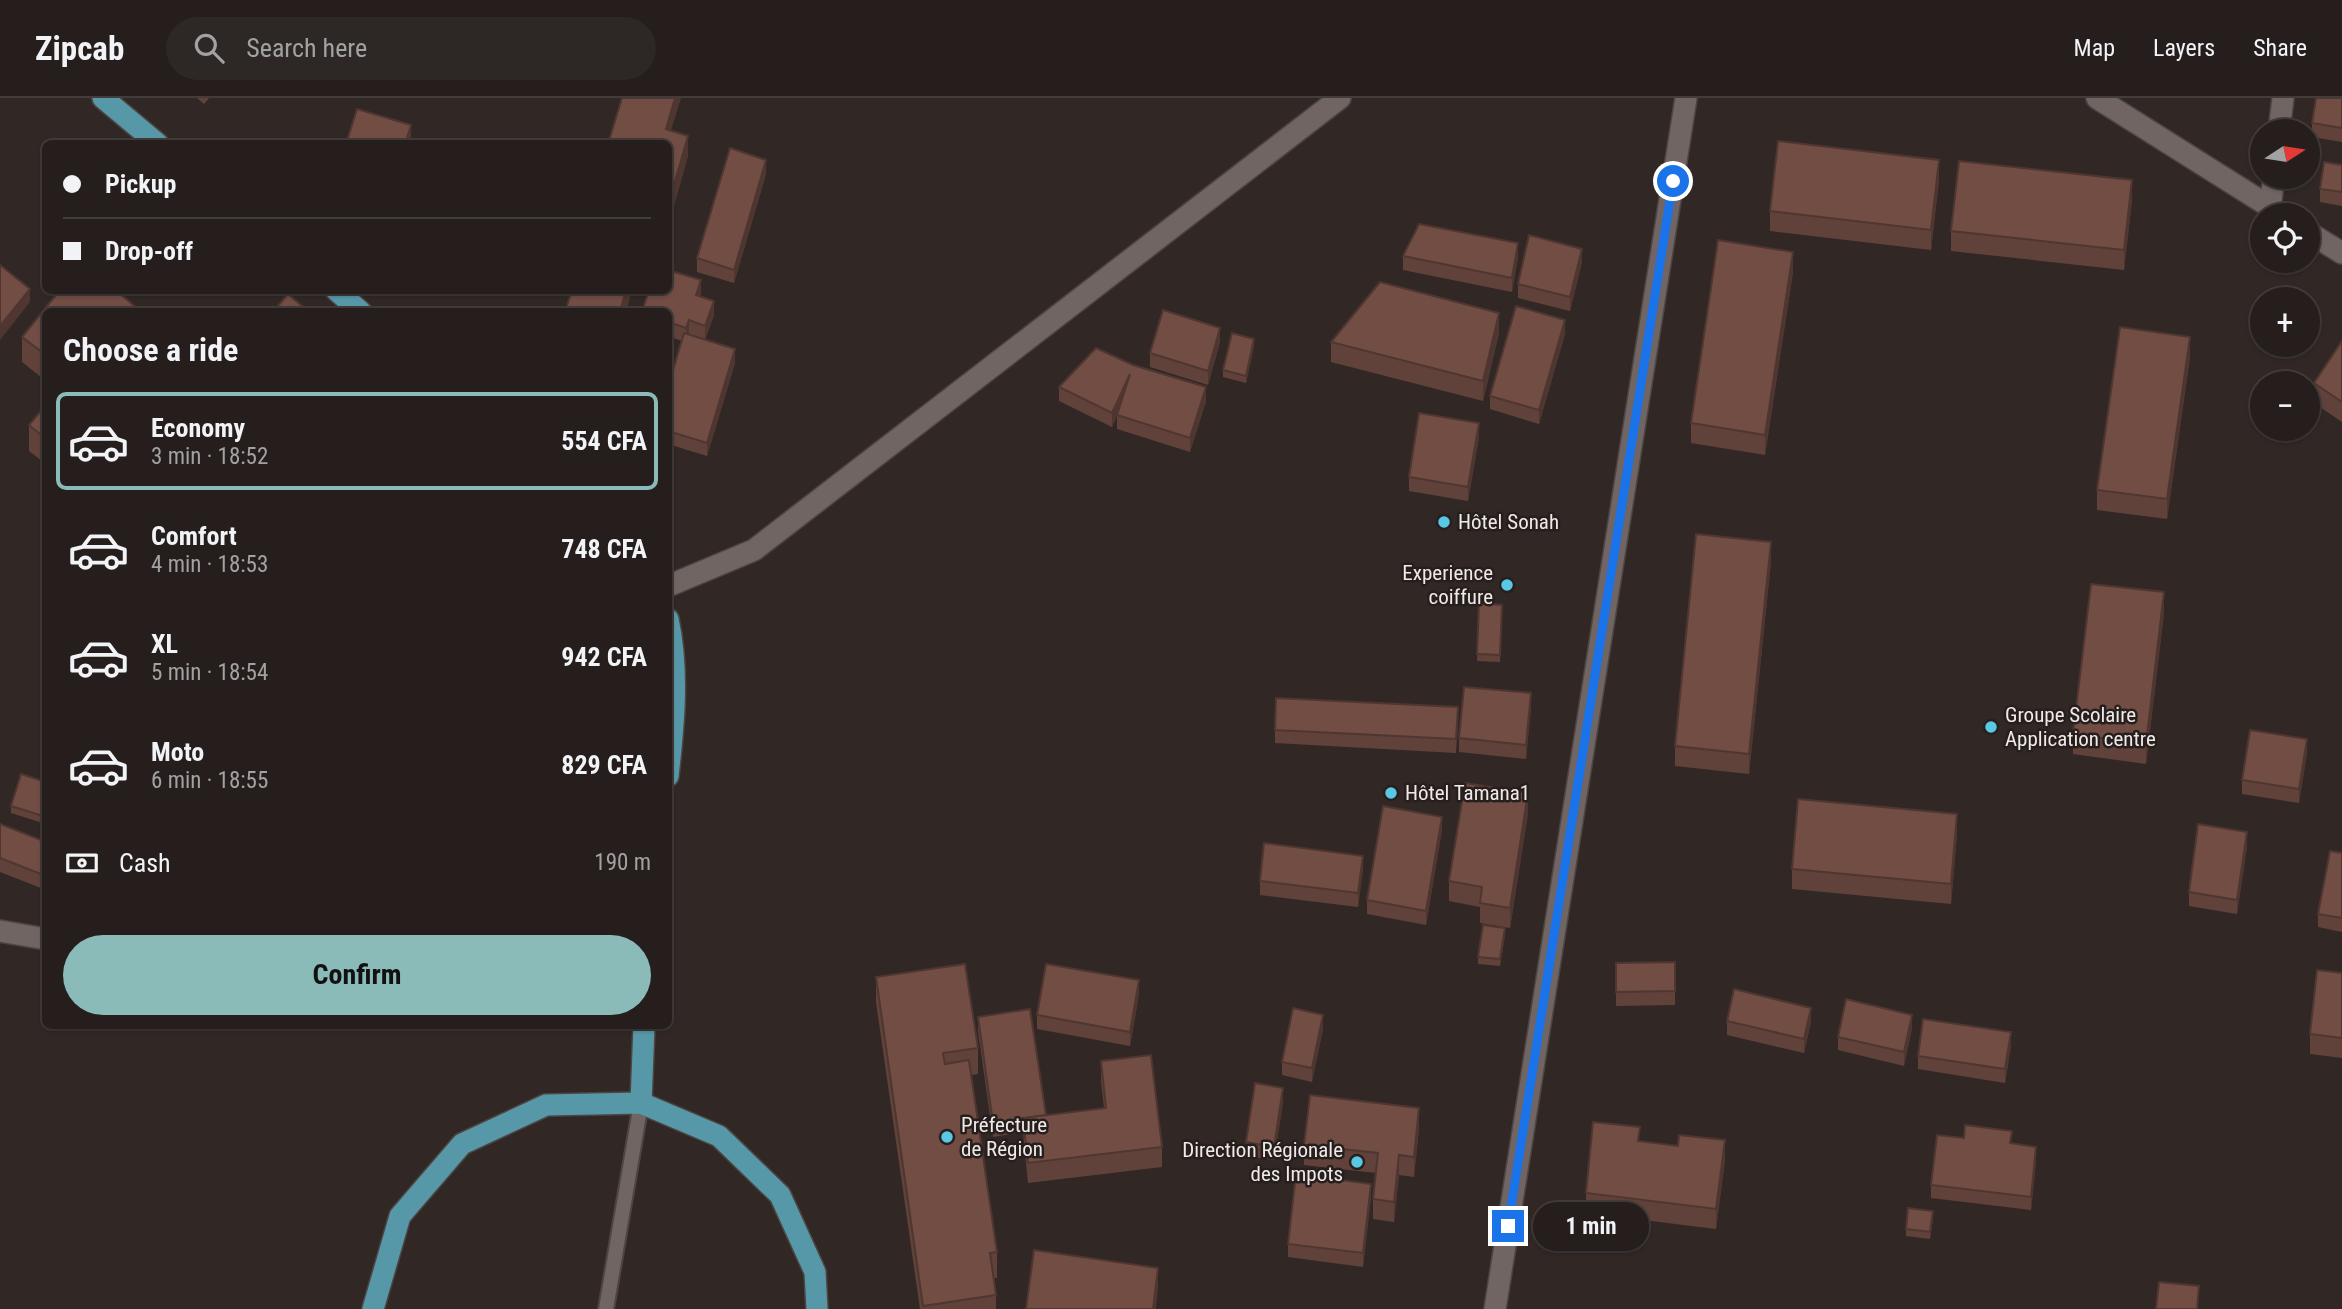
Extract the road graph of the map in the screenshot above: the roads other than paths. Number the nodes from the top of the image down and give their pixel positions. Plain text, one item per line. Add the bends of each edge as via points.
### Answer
1 (103, 98) edge
2 (1340, 98) edge
3 (1686, 98) edge
4 (2098, 98) edge
5 (2283, 98) edge
6 (2280, 119) edge
7 (153, 140) edge
8 (2263, 203) edge
9 (2320, 239) edge
10 (2342, 253) edge
11 (341, 294) edge
12 (356, 308) edge
13 (672, 584) edge
14 (672, 636) edge
15 (672, 721) edge
16 (0, 931) edge
17 (42, 938) edge
18 (644, 1029) edge
19 (640, 1103) junction
20 (373, 1309) edge
21 (606, 1309) edge
22 (817, 1309) edge
23 (1495, 1309) edge

1 - 7 main road
2 - 13 street via 754,550
3 - 23 street
4 - 8 street
5 - 6 street
9 - 10 street
11 - 12 main road
14 - 15 main road
16 - 17 street
18 - 19 main road
19 - 20 main road via 546,1105 462,1144 400,1216
19 - 21 lane
19 - 22 main road via 719,1136 780,1195 815,1272

